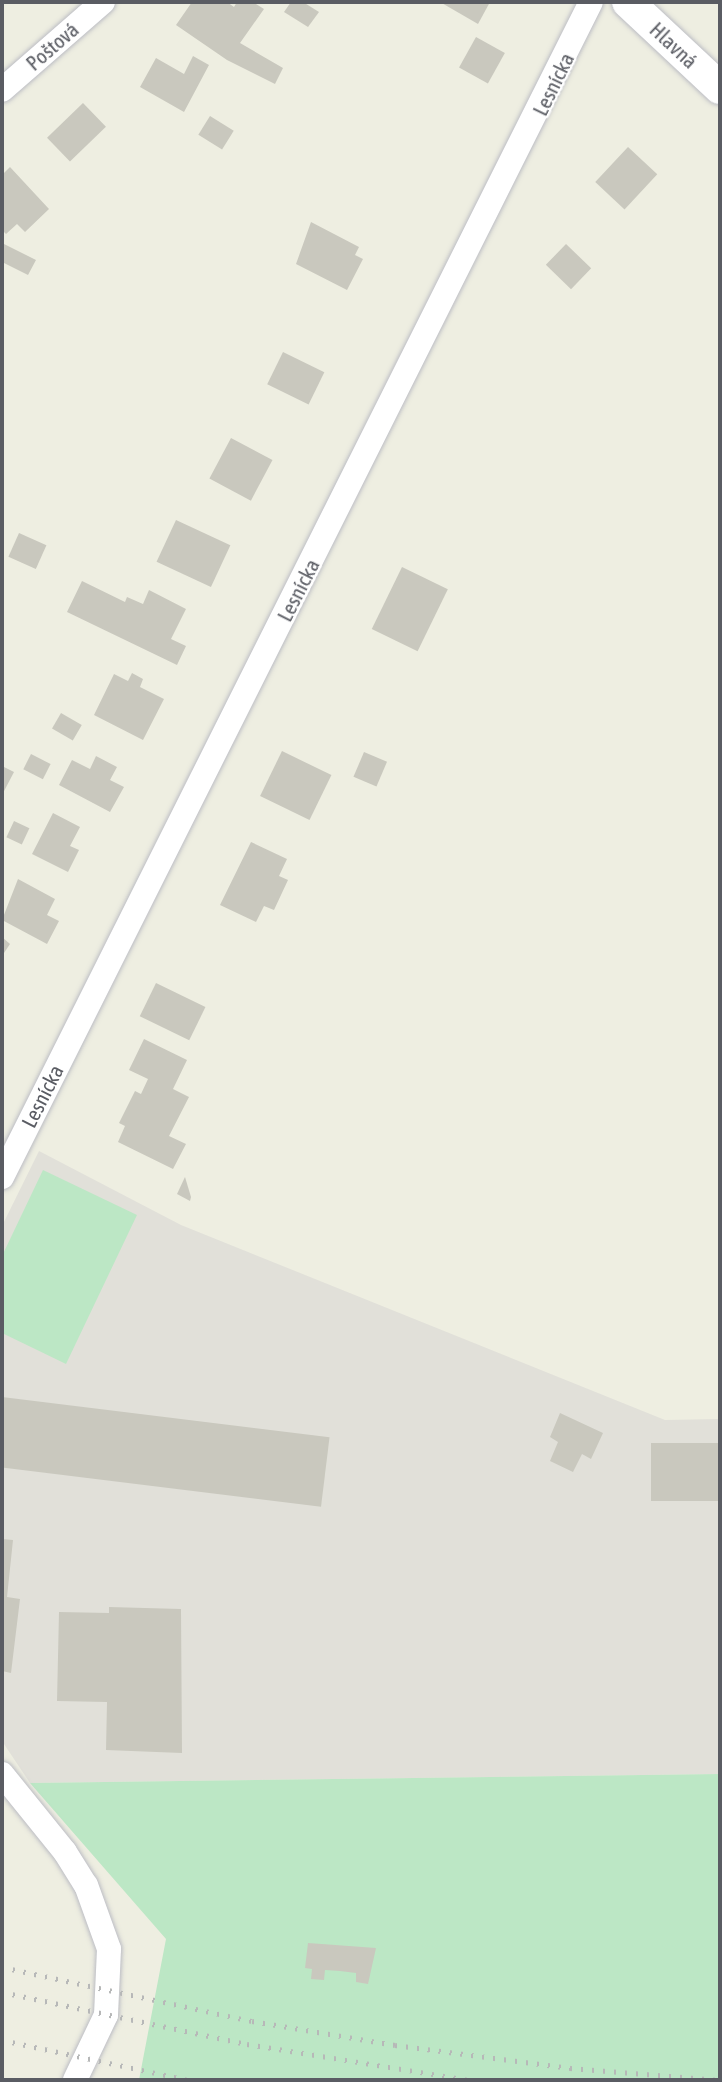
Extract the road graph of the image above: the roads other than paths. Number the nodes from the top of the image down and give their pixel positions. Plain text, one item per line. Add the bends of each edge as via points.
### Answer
1 (103, 2) edge
2 (591, 2) edge
3 (628, 2) edge
4 (720, 88) edge
5 (2, 90) edge
6 (2, 1177) edge
7 (2, 1774) edge
8 (75, 2080) edge

1 - 5 street, Poštová
2 - 6 street, Lesnícka
3 - 4 street, Hlavná
7 - 8 street via 72,1863 101,1919 109,1949 106,2015

